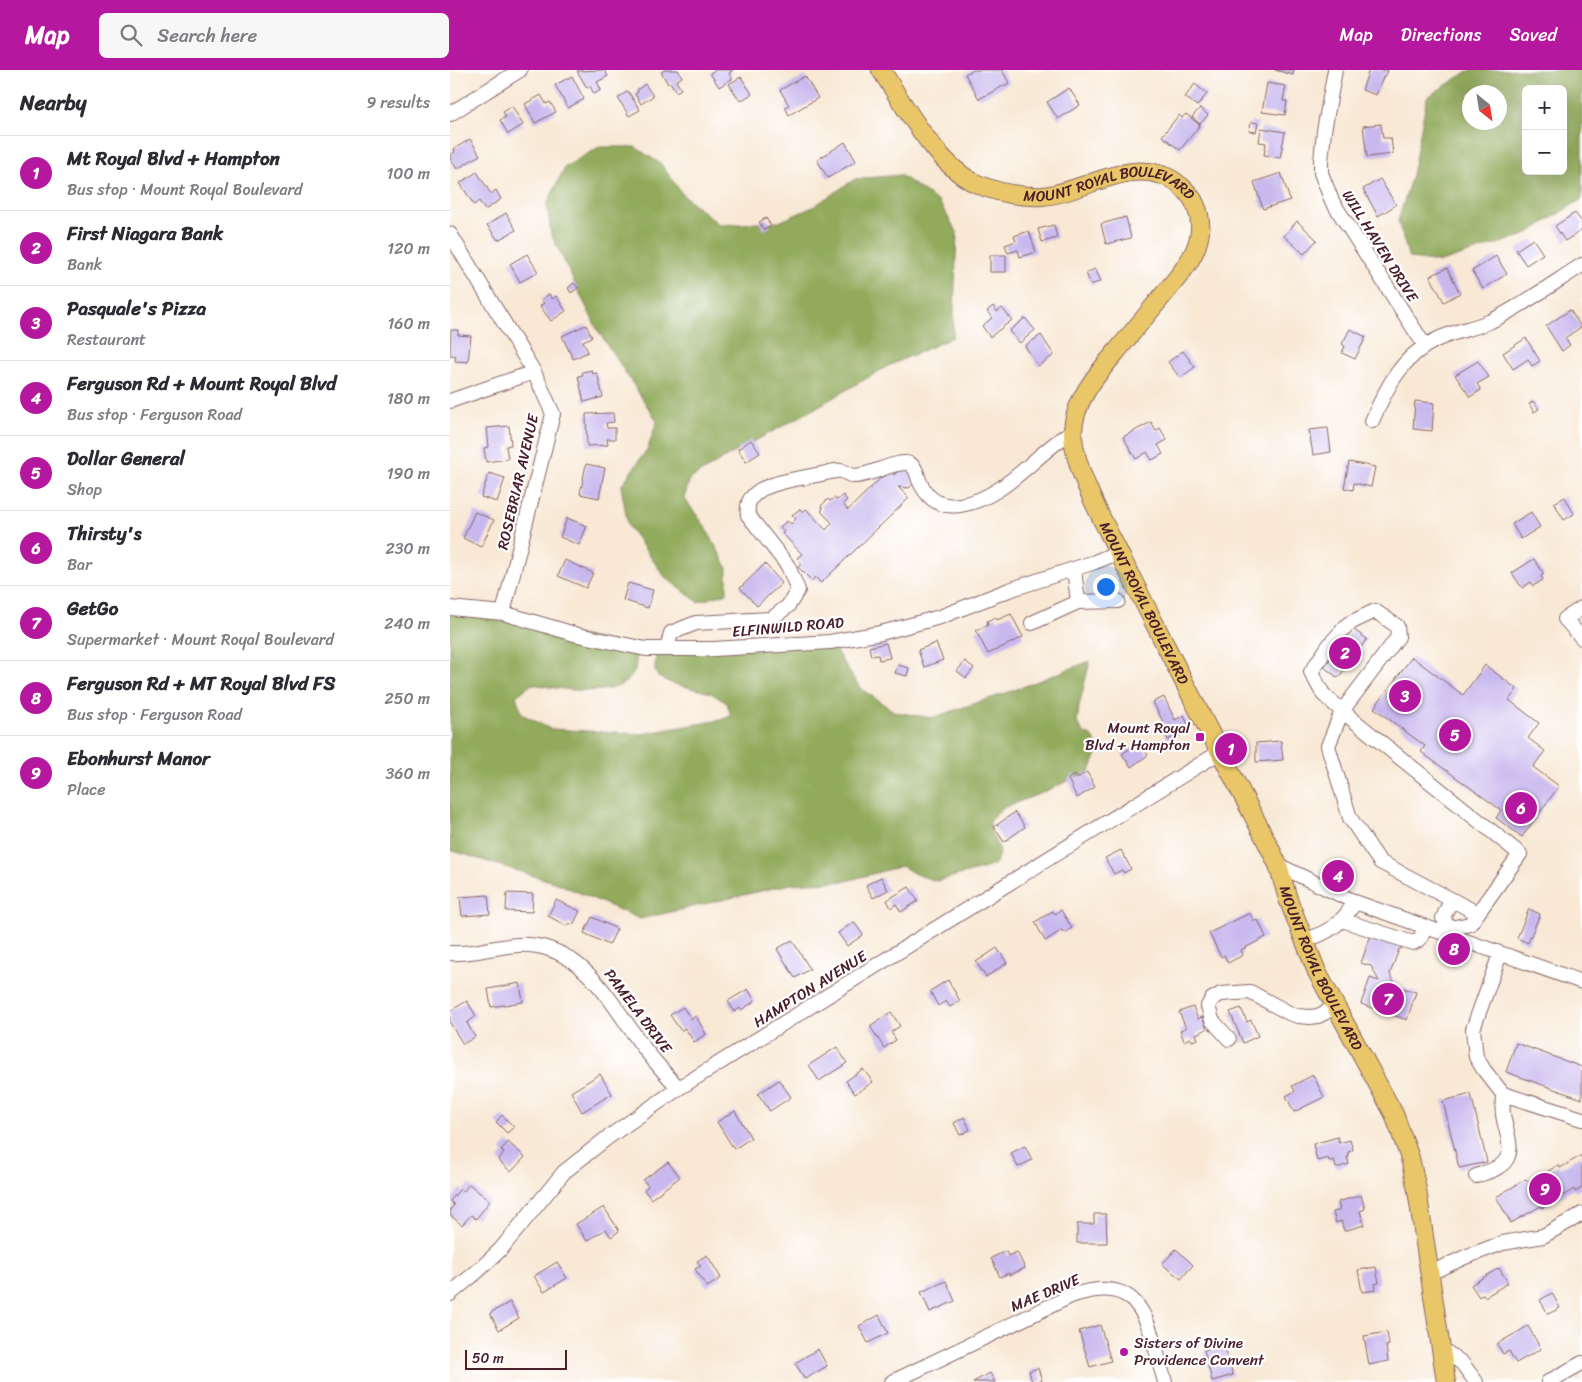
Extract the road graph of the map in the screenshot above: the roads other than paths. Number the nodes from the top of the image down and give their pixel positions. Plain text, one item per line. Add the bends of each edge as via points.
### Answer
1 (520, 70) edge
2 (882, 70) edge
3 (1335, 70) edge
4 (450, 114) edge
5 (450, 234) edge
6 (1582, 265) edge
7 (1425, 346) junction
8 (534, 372) junction
9 (450, 401) edge
10 (1372, 422) dead end
11 (1073, 431) junction
12 (1119, 552) junction
13 (1074, 569) junction
14 (1118, 601) dead end
15 (1078, 602) junction
16 (450, 608) edge
17 (1582, 608) edge
18 (503, 614) junction
19 (1032, 623) dead end
20 (1582, 638) edge
21 (667, 649) junction
22 (1342, 711) junction
23 (1220, 752) junction
24 (1278, 865) junction
25 (1451, 900) junction
26 (1355, 902) junction
27 (1477, 913) junction
28 (1342, 920) junction
29 (1425, 928) junction
30 (1450, 932) junction
31 (1304, 941) junction
32 (455, 953) edge
33 (1500, 954) junction
34 (450, 964) edge
35 (1582, 982) edge
36 (1336, 1007) junction
37 (1230, 1039) dead end
38 (679, 1088) junction
39 (1503, 1094) junction
40 (1582, 1119) edge
41 (1476, 1176) dead end
42 (1582, 1214) edge
43 (1430, 1274) junction
44 (450, 1294) edge
45 (1442, 1348) junction
46 (1582, 1363) edge
47 (892, 1382) edge
48 (1165, 1382) edge
49 (1446, 1382) edge
50 (1476, 1382) edge
51 (1548, 1382) edge

1 - 4 street
2 - 11 main road, MOUNT ROYAL BOULEVARD via 923,134 958,172 974,182 1008,195 1043,196 1130,172 1146,171 1170,178 1196,205 1200,223 1195,252 1083,396
3 - 7 street, WILL HAVEN DRIVE via 1324,131 1321,173 1332,201
5 - 8 street, ROSEBRIAR AVENUE
6 - 7 street via 1491,321
7 - 10 street via 1408,358 1386,392
8 - 9 street
8 - 18 street, ROSEBRIAR AVENUE via 553,414
11 - 12 main road, MOUNT ROYAL BOULEVARD via 1074,449 1086,485
11 - 21 street via 1056,441 1006,485 959,506 937,504 922,486 915,468 902,463 872,473 853,476 840,470 768,486 753,495 747,506 748,515 788,566 798,590 788,606 771,619 696,623 671,632
12 - 13 street, ELFINWILD ROAD
12 - 23 main road, MOUNT ROYAL BOULEVARD
13 - 15 street
13 - 21 street, ELFINWILD ROAD via 940,617 880,633 830,642
14 - 15 street
15 - 19 street
16 - 18 street, ELFINWILD ROAD
17 - 20 street via 1565,619
18 - 21 street, ELFINWILD ROAD via 578,636 646,649
22 - 22 street via 1398,637 1397,626 1375,611 1348,624 1311,672 1323,694
22 - 25 street via 1328,746 1350,818 1380,862
22 - 27 street via 1520,854
23 - 24 main road, MOUNT ROYAL BOULEVARD
23 - 38 street, HAMPTON AVENUE
24 - 26 street
24 - 31 main road, MOUNT ROYAL BOULEVARD
25 - 27 street
25 - 30 street via 1443,918
26 - 28 street
26 - 29 street
27 - 30 street via 1470,924
28 - 29 street via 1412,943 1420,939
28 - 31 street via 1322,934
29 - 30 street
30 - 33 street
31 - 36 main road, MOUNT ROYAL BOULEVARD
32 - 34 street
32 - 38 street, PAMELA DRIVE via 531,945 567,958 594,979 645,1049
33 - 35 street
33 - 39 street via 1476,1018 1473,1037 1476,1057
36 - 37 street via 1318,1016 1304,1017 1288,1013 1250,992 1221,994 1208,1006 1212,1020
36 - 43 main road, MOUNT ROYAL BOULEVARD via 1394,1114 1404,1139 1417,1190
38 - 44 street, HAMPTON AVENUE via 564,1172 501,1249
39 - 40 street
39 - 41 street via 1508,1157 1492,1171
42 - 43 street via 1543,1236 1503,1243
43 - 45 main road, MOUNT ROYAL BOULEVARD
45 - 49 main road, MOUNT ROYAL BOULEVARD
45 - 50 street via 1462,1363
46 - 51 street
47 - 48 street, MAE DRIVE via 1071,1296 1107,1289 1118,1291 1136,1303 1143,1314

